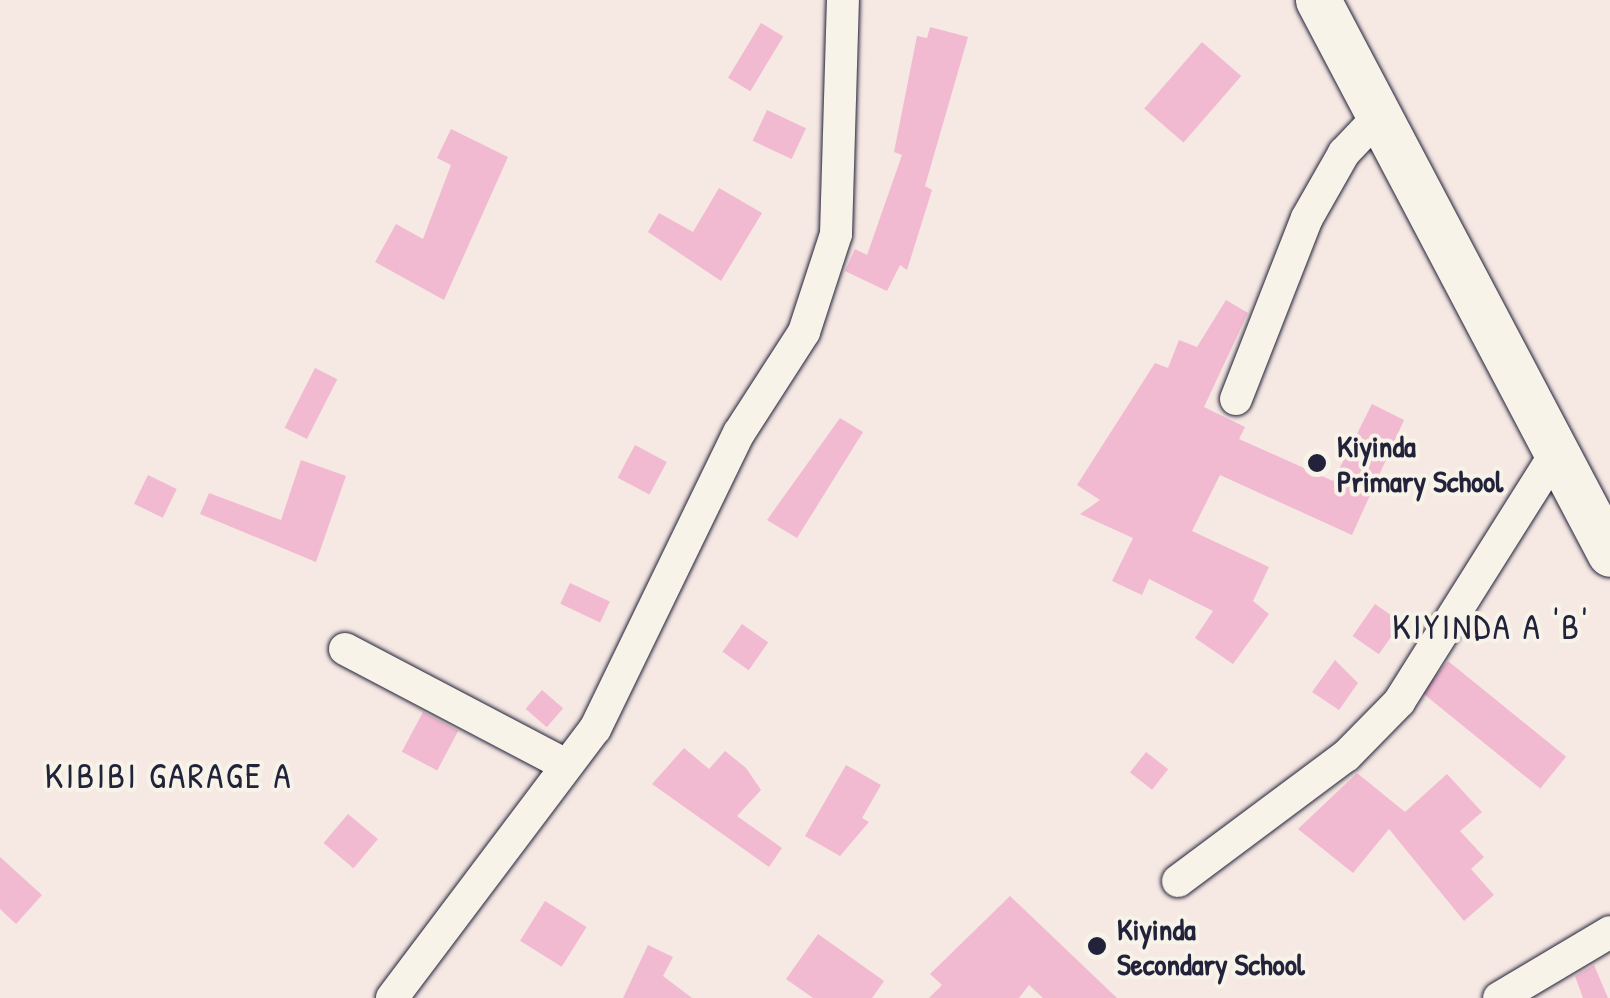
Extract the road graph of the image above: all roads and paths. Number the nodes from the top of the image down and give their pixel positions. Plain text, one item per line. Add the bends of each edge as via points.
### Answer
1 (843, 0) edge
2 (1318, 0) edge
3 (1382, 114) junction
4 (1236, 399) dead end
5 (1559, 448) junction
6 (1610, 554) edge
7 (345, 649) dead end
8 (566, 765) junction
9 (1178, 881) dead end
10 (1610, 932) edge
11 (392, 998) edge
12 (1499, 998) edge

1 - 8 street via 836,234 804,332 739,433 595,729
2 - 3 street
3 - 4 street via 1344,153 1307,218
3 - 5 street
5 - 6 street
5 - 9 street via 1398,702 1346,756
7 - 8 street
8 - 11 street
10 - 12 street

